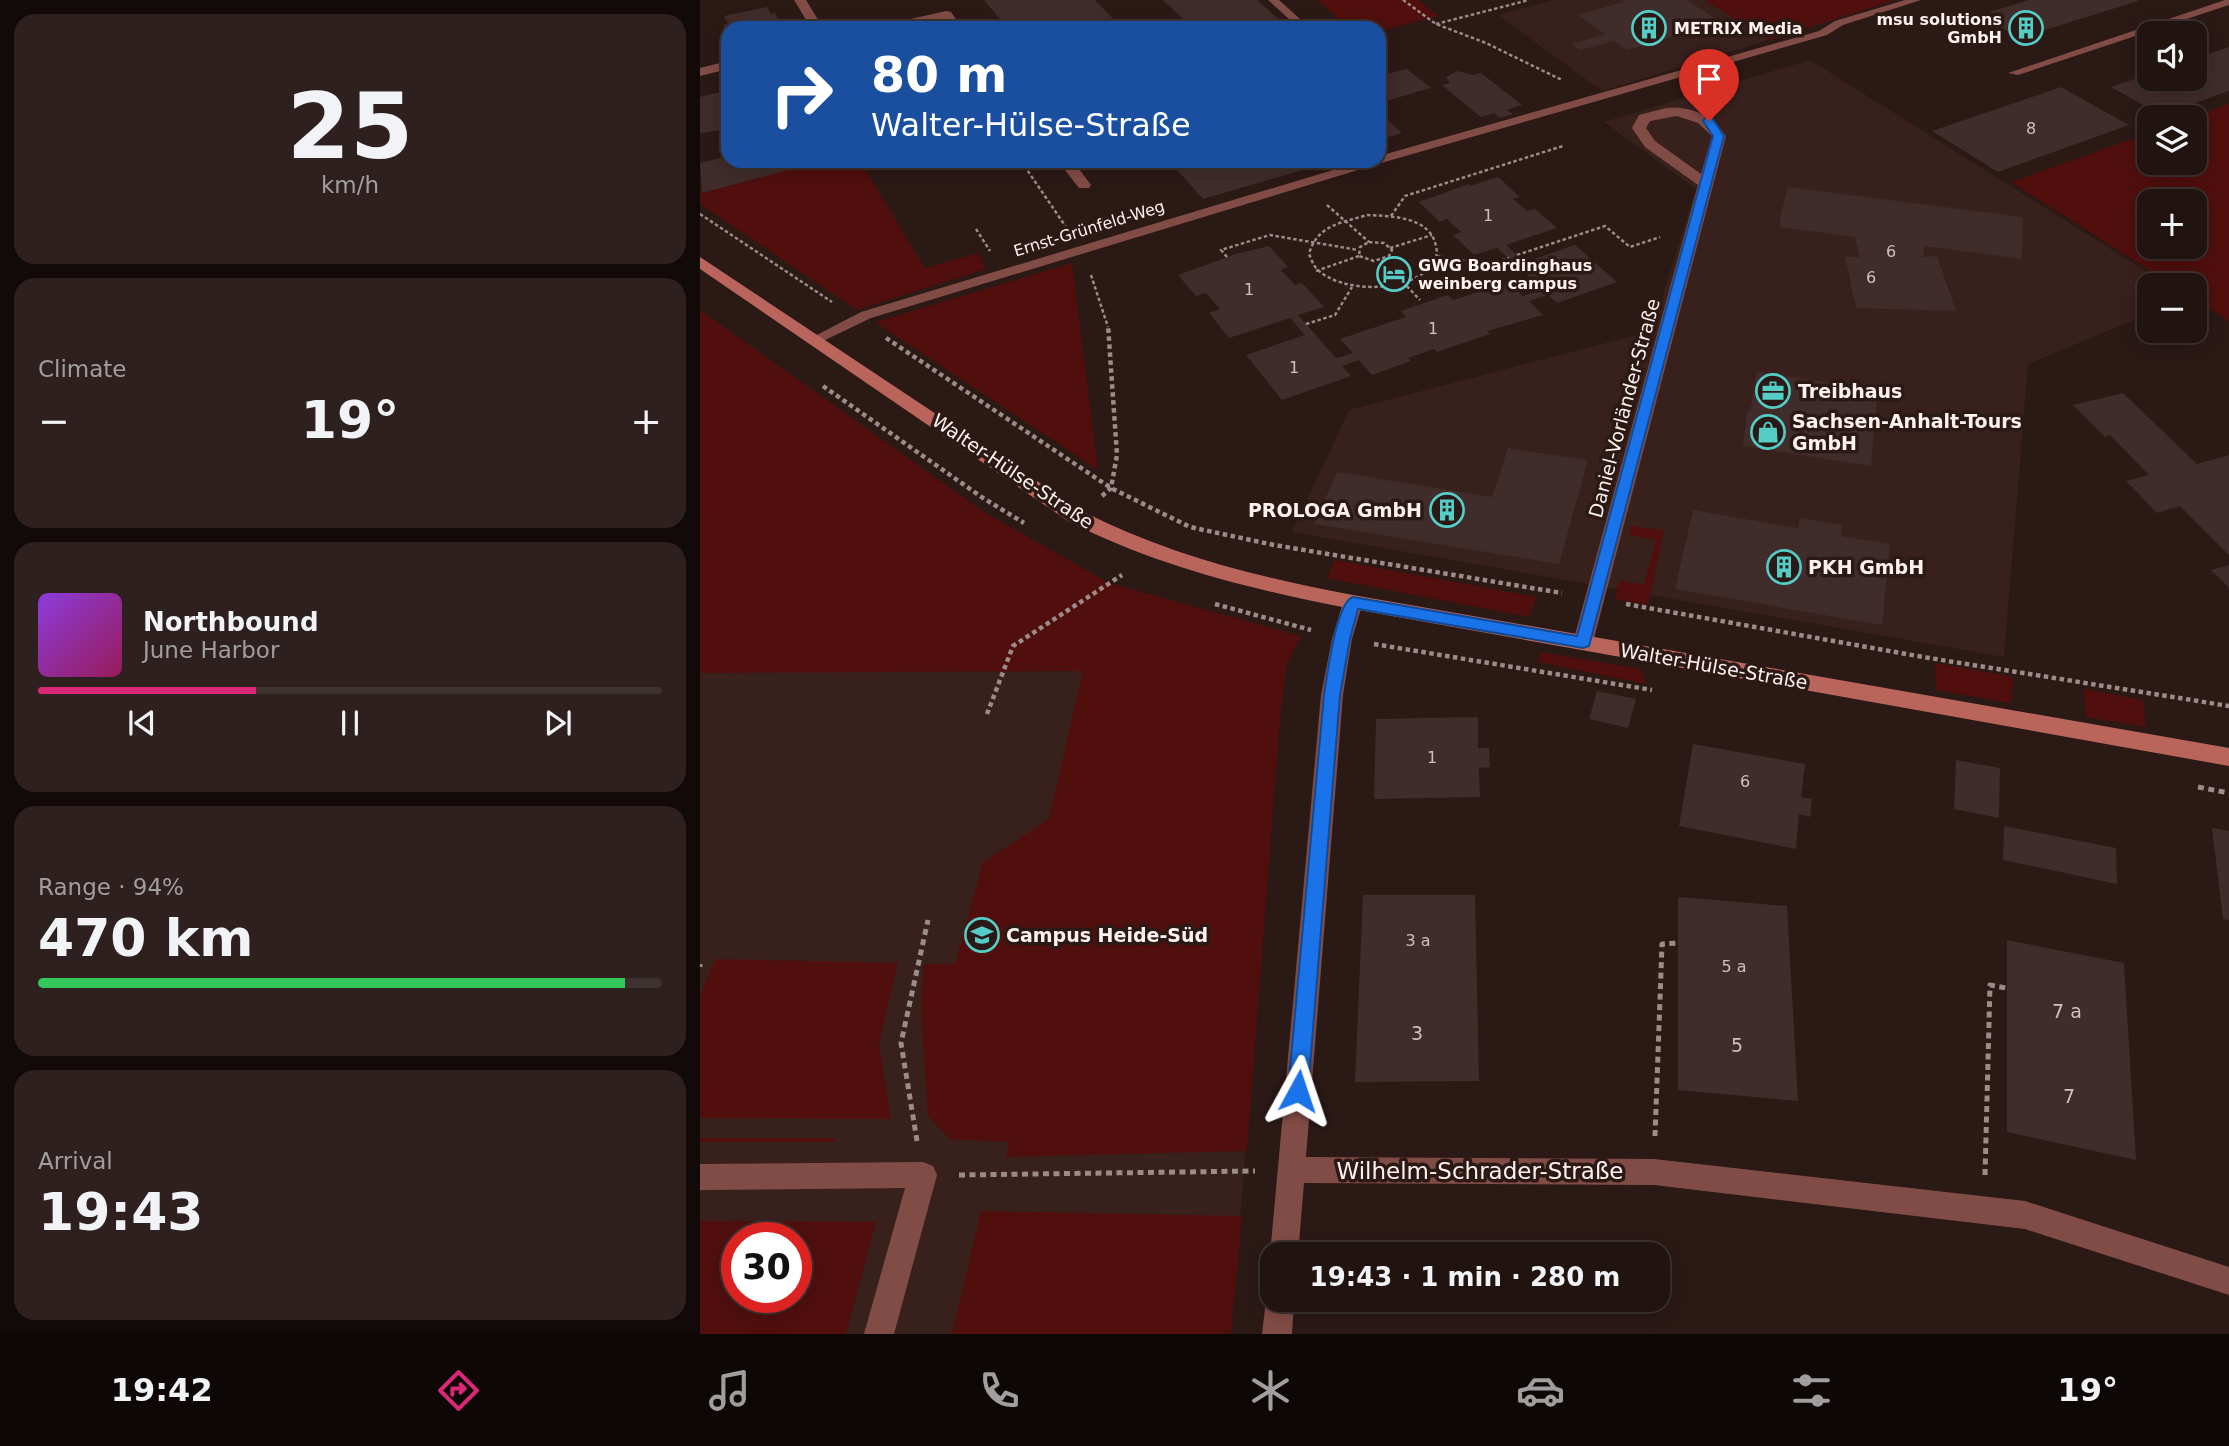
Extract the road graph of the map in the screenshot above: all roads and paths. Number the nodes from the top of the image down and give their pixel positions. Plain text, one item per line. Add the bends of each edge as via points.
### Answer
1 (800, 0) edge
2 (932, 0) edge
3 (1273, 0) edge
4 (1403, 0) edge
5 (1529, 0) edge
6 (1916, 0) edge
7 (2229, 2) edge
8 (946, 15) junction
9 (813, 21) edge
10 (920, 21) edge
11 (951, 21) edge
12 (1297, 21) edge
13 (1436, 24) junction
14 (721, 67) edge
15 (700, 72) edge
16 (2014, 73) dead end
17 (1599, 98) junction
18 (1563, 146) dead end
19 (1386, 159) edge
20 (1026, 168) edge
21 (1071, 168) edge
22 (1354, 168) edge
23 (1706, 184) junction
24 (1084, 185) dead end
25 (700, 214) edge
26 (1391, 216) junction
27 (1343, 220) junction
28 (1669, 233) dead end
29 (1432, 235) junction
30 (1311, 241) junction
31 (1369, 242) junction
32 (1390, 248) junction
33 (1081, 249) junction
34 (1358, 250) junction
35 (1517, 255) dead end
36 (1360, 256) junction
37 (1437, 256) junction
38 (1227, 257) dead end
39 (1508, 258) dead end
40 (1381, 260) junction
41 (700, 262) edge
42 (1316, 271) junction
43 (1404, 283) junction
44 (1352, 287) junction
45 (1420, 300) dead end
46 (856, 319) junction
47 (1306, 324) dead end
48 (817, 339) junction
49 (1111, 488) junction
50 (1076, 516) junction
51 (1122, 575) dead end
52 (1595, 598) junction
53 (1353, 602) junction
54 (1583, 642) junction
55 (2229, 706) edge
56 (987, 714) dead end
57 (2229, 757) edge
58 (928, 920) dead end
59 (1678, 943) dead end
60 (2007, 988) dead end
61 (1291, 1170) junction
62 (1654, 1172) junction
63 (922, 1175) junction
64 (700, 1177) edge
65 (1984, 1210) junction
66 (1285, 1242) edge
67 (2229, 1282) edge
68 (1279, 1312) edge
69 (878, 1334) edge
70 (1277, 1334) edge

1 - 9 street
2 - 8 street
3 - 12 lane
4 - 13 path
5 - 13 path
6 - 17 lane, Ernst-Grünfeld-Weg via 1839,23 1823,33
7 - 16 lane
8 - 10 street
8 - 11 street
13 - 17 path
14 - 15 street
17 - 19 lane, Ernst-Grünfeld-Weg
18 - 26 path via 1405,196
20 - 33 path
21 - 24 street
22 - 33 lane, Ernst-Grünfeld-Weg
23 - 23 street, Daniel-Vorländer-Straße via 1719,136 1709,121 1691,113 1667,111 1644,118 1639,128 1650,144
23 - 52 street, Daniel-Vorländer-Straße
25 - 46 path
26 - 27 path
26 - 29 path via 1408,220
27 - 30 path
27 - 31 path
28 - 35 path via 1630,247 1605,226
29 - 32 path
29 - 37 path via 1438,245
30 - 34 path
30 - 38 path via 1270,235 1221,250
30 - 42 path via 1307,251
31 - 32 path
31 - 34 path
32 - 40 path via 1391,254
33 - 46 lane, Ernst-Grünfeld-Weg
33 - 49 path via 1108,320 1117,455
34 - 36 path
36 - 40 path
36 - 42 path
37 - 39 path via 1489,264
37 - 43 path via 1431,267
40 - 43 path
41 - 48 street, Walter-Hülse-Straße
42 - 44 path
43 - 44 path
43 - 45 path
44 - 47 path via 1335,315
46 - 48 lane, Ernst-Grünfeld-Weg
46 - 49 path
48 - 50 street, Walter-Hülse-Straße
49 - 50 path
49 - 52 path via 1190,527
50 - 53 street, Walter-Hülse-Straße via 1172,559
51 - 56 path via 1013,646
52 - 54 street, Daniel-Vorländer-Straße
52 - 55 path
53 - 54 street, Walter-Hülse-Straße
53 - 61 street via 1332,695
54 - 57 street, Walter-Hülse-Straße
58 - 63 path via 901,1043
59 - 62 path via 1662,944
60 - 65 path via 1990,985
61 - 62 street, Wilhelm-Schrader-Straße
61 - 63 path
61 - 66 street
62 - 65 street, Wilhelm-Schrader-Straße
63 - 64 street
63 - 69 street
65 - 67 street, Wilhelm-Schrader-Straße via 2025,1215
68 - 70 street

